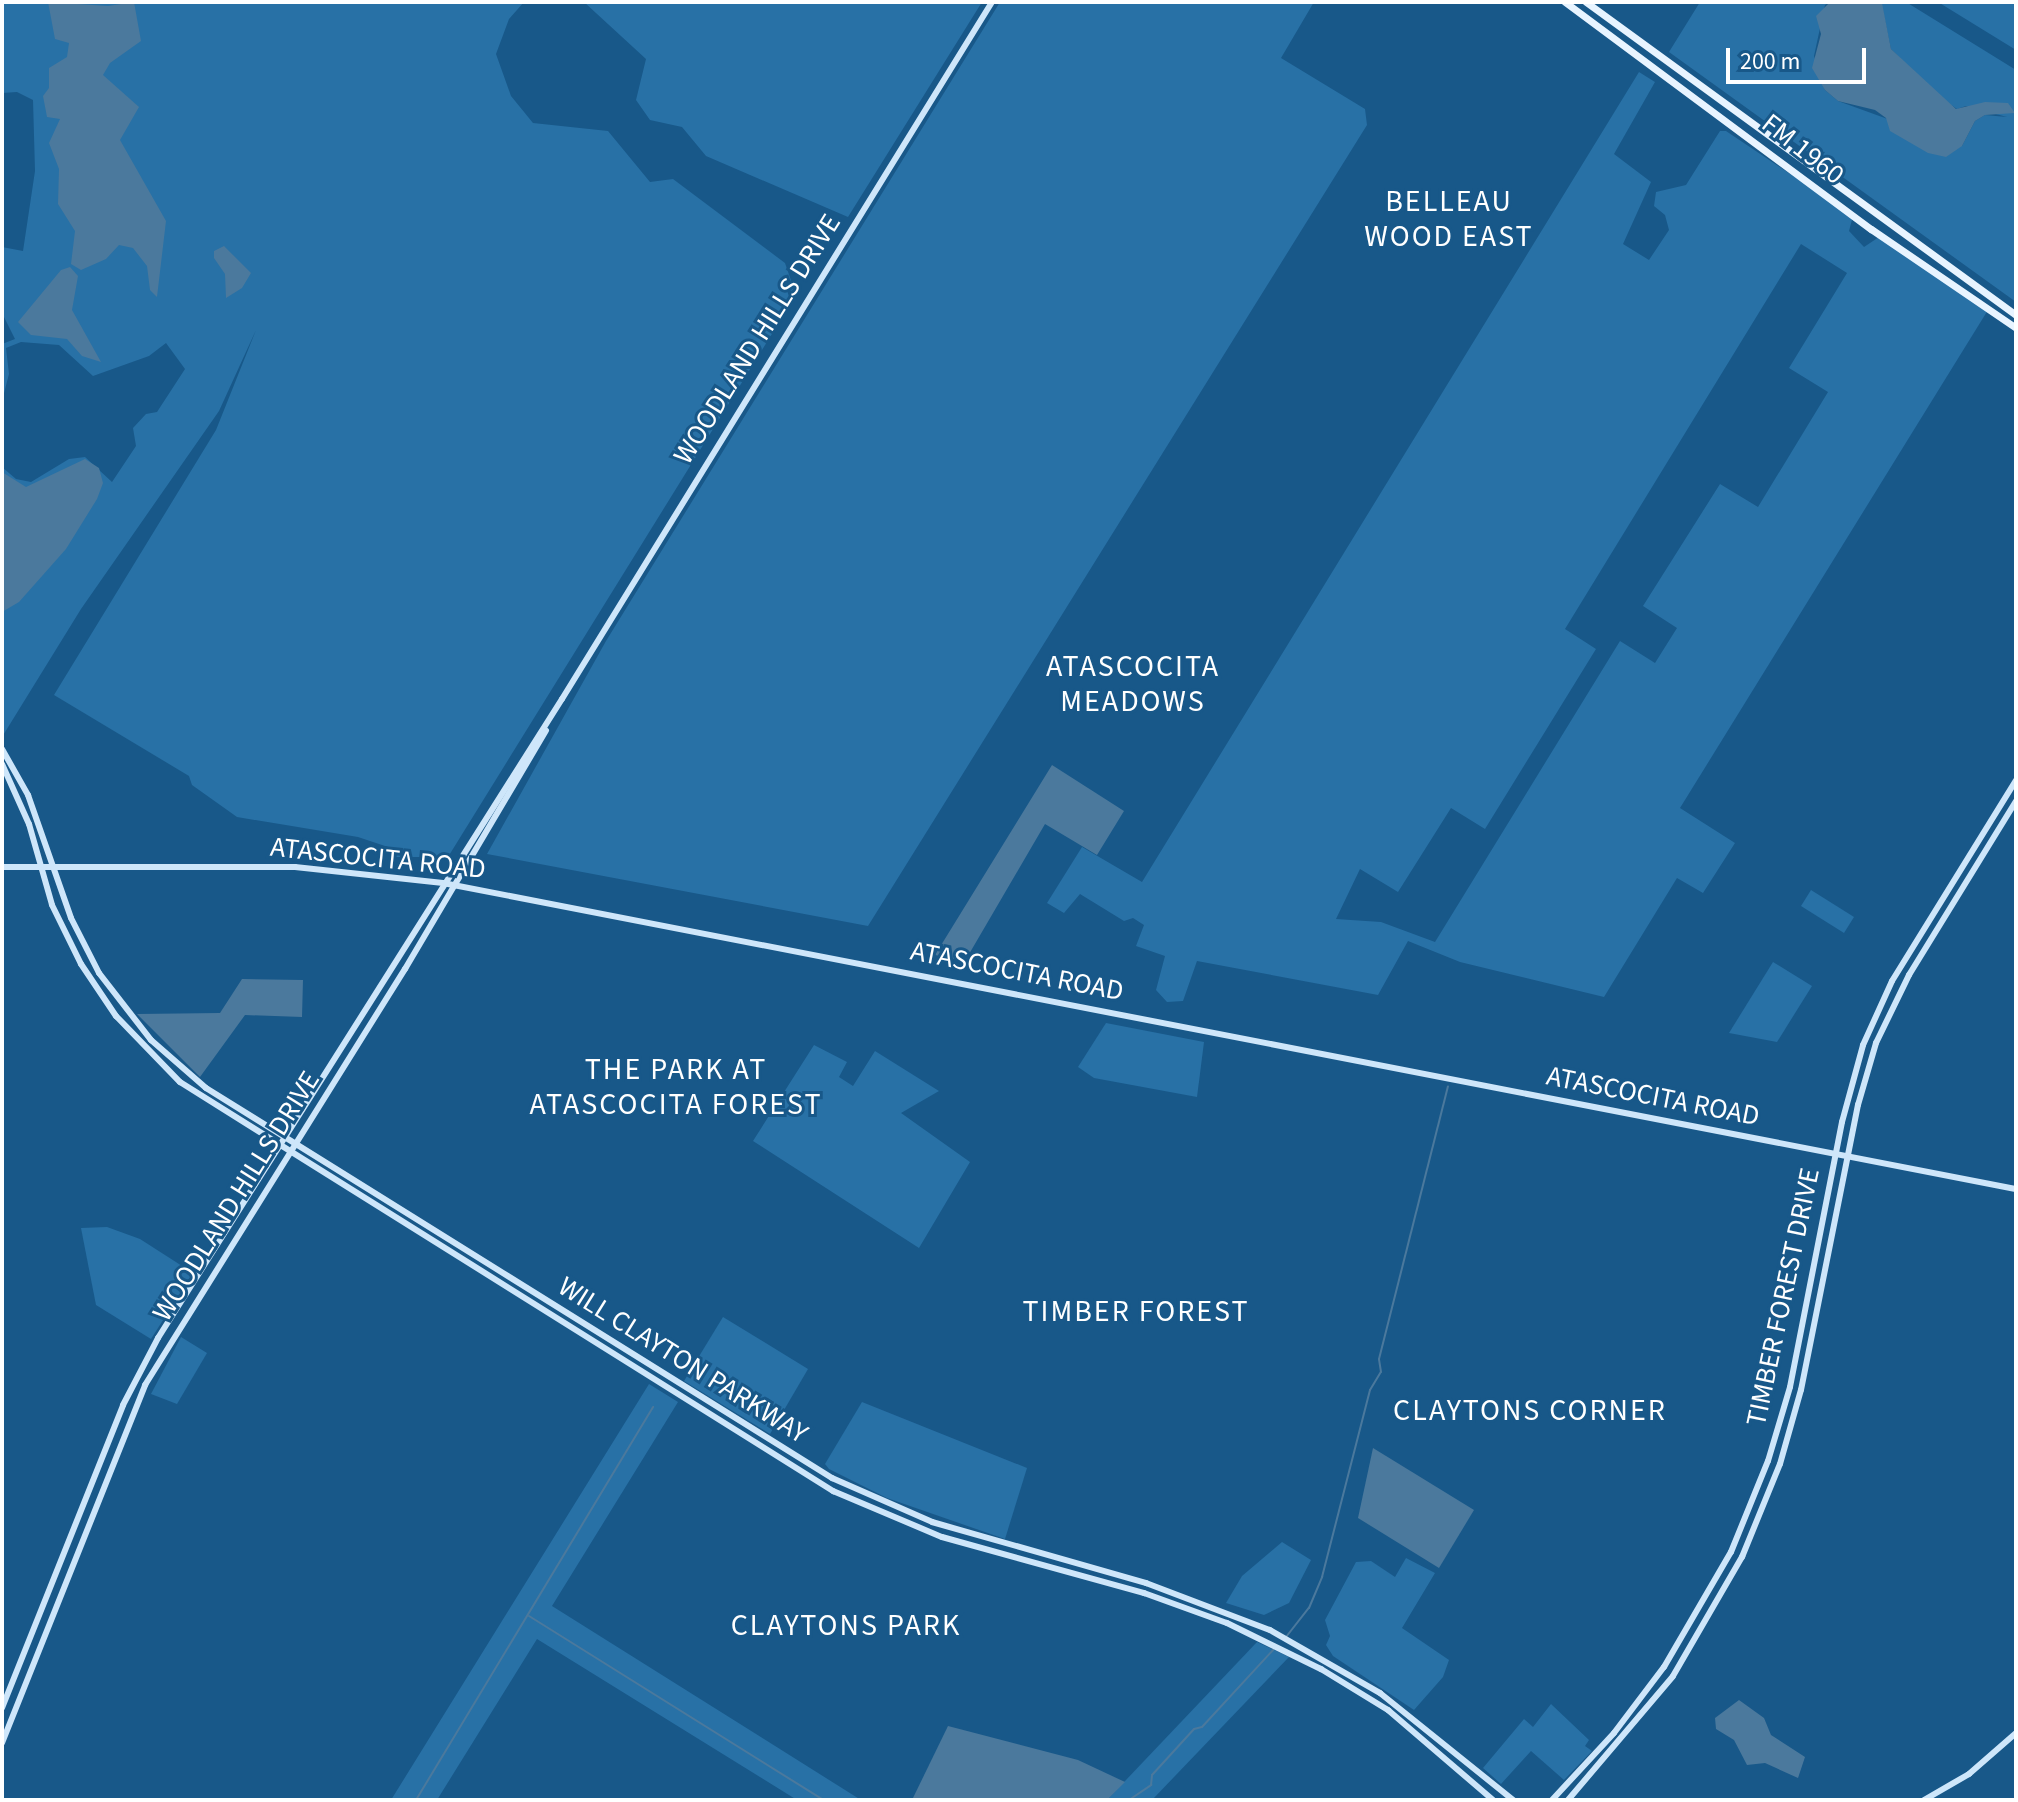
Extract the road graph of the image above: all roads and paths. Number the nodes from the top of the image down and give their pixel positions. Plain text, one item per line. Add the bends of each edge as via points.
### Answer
1 (992, 2) edge
2 (1565, 2) edge
3 (1586, 2) edge
4 (2016, 315) edge
5 (2016, 328) edge
6 (562, 699) junction
7 (2, 749) edge
8 (2, 764) edge
9 (17, 773) junction
10 (10, 778) junction
11 (2016, 780) edge
12 (2016, 801) edge
13 (2, 867) edge
14 (42, 868) junction
15 (53, 868) junction
16 (443, 883) junction
17 (456, 885) junction
18 (343, 1043) junction
19 (352, 1051) junction
20 (284, 1137) junction
21 (294, 1143) junction
22 (278, 1147) junction
23 (1837, 1151) junction
24 (288, 1153) junction
25 (1849, 1153) junction
26 (2016, 1189) edge
27 (466, 1251) junction
28 (460, 1262) junction
29 (550, 1304) junction
30 (544, 1313) junction
31 (1790, 1387) junction
32 (1801, 1390) junction
33 (739, 1421) junction
34 (733, 1430) junction
35 (891, 1506) junction
36 (888, 1517) junction
37 (982, 1539) junction
38 (980, 1548) junction
39 (1137, 1580) junction
40 (1135, 1590) junction
41 (1680, 1643) junction
42 (1690, 1649) junction
43 (1328, 1661) junction
44 (1323, 1670) junction
45 (2, 1708) edge
46 (2016, 1733) edge
47 (2, 1743) edge
48 (1493, 1800) edge
49 (1513, 1800) edge
50 (1552, 1800) edge
51 (1568, 1800) edge
52 (1924, 1800) edge

1 - 6 main road, WOODLAND HILLS DRIVE
2 - 5 main road, FM 1960 / FM 1960 via 1871,229
3 - 4 main road, FM 1960 / FM 1960
6 - 16 main road, WOODLAND HILLS DRIVE
6 - 17 main road, WOODLAND HILLS DRIVE
7 - 9 main road, WILL CLAYTON PARKWAY
8 - 10 main road, WILL CLAYTON PARKWAY
9 - 10 main road
9 - 15 main road, WILL CLAYTON PARKWAY
10 - 14 main road, WILL CLAYTON PARKWAY
11 - 23 main road, TIMBER FOREST DRIVE via 1885,995 1856,1064
12 - 25 main road, TIMBER FOREST DRIVE via 1881,1028
13 - 14 main road, ATASCOCITA ROAD
14 - 15 main road, ATASCOCITA ROAD
14 - 22 main road, WILL CLAYTON PARKWAY via 56,915 81,964 144,1049 180,1082
15 - 16 main road, ATASCOCITA ROAD via 295,867
15 - 20 main road, WILL CLAYTON PARKWAY via 87,953 142,1029 206,1088
16 - 17 main road, ATASCOCITA ROAD
16 - 18 main road, WOODLAND HILLS DRIVE
17 - 19 main road, WOODLAND HILLS DRIVE
17 - 23 main road, ATASCOCITA ROAD
18 - 19 main road
18 - 20 main road, WOODLAND HILLS DRIVE
19 - 21 main road, WOODLAND HILLS DRIVE
20 - 21 main road, WILL CLAYTON PARKWAY
20 - 22 main road, WOODLAND HILLS DRIVE
21 - 24 main road, WOODLAND HILLS DRIVE
21 - 27 main road, WILL CLAYTON PARKWAY
22 - 24 main road, WILL CLAYTON PARKWAY
22 - 45 main road, WOODLAND HILLS DRIVE via 129,1393
23 - 25 main road, ATASCOCITA ROAD
23 - 31 main road, TIMBER FOREST DRIVE
24 - 28 main road, WILL CLAYTON PARKWAY
24 - 47 main road, WOODLAND HILLS DRIVE via 145,1385
25 - 26 main road, ATASCOCITA ROAD
25 - 32 main road, TIMBER FOREST DRIVE
27 - 28 main road
27 - 29 main road, WILL CLAYTON PARKWAY
28 - 30 main road, WILL CLAYTON PARKWAY
29 - 30 main road
29 - 33 main road, WILL CLAYTON PARKWAY
30 - 34 main road, WILL CLAYTON PARKWAY
31 - 32 main road
31 - 41 main road, TIMBER FOREST DRIVE via 1744,1522
32 - 42 main road, TIMBER FOREST DRIVE via 1755,1527
33 - 34 main road
33 - 35 main road, WILL CLAYTON PARKWAY via 832,1478
34 - 36 main road, WILL CLAYTON PARKWAY
35 - 36 main road
35 - 37 main road, WILL CLAYTON PARKWAY
36 - 38 main road, WILL CLAYTON PARKWAY
37 - 38 main road
37 - 39 main road, WILL CLAYTON PARKWAY
38 - 40 main road, WILL CLAYTON PARKWAY
39 - 40 main road
39 - 43 main road, WILL CLAYTON PARKWAY via 1277,1634
40 - 44 main road, WILL CLAYTON PARKWAY
41 - 42 main road
41 - 50 main road, TIMBER FOREST DRIVE via 1614,1733
42 - 51 main road, TIMBER FOREST DRIVE via 1647,1710
43 - 44 main road
43 - 49 main road, WILL CLAYTON PARKWAY via 1408,1713
44 - 48 main road, WILL CLAYTON PARKWAY via 1399,1719
46 - 52 main road via 1969,1774

